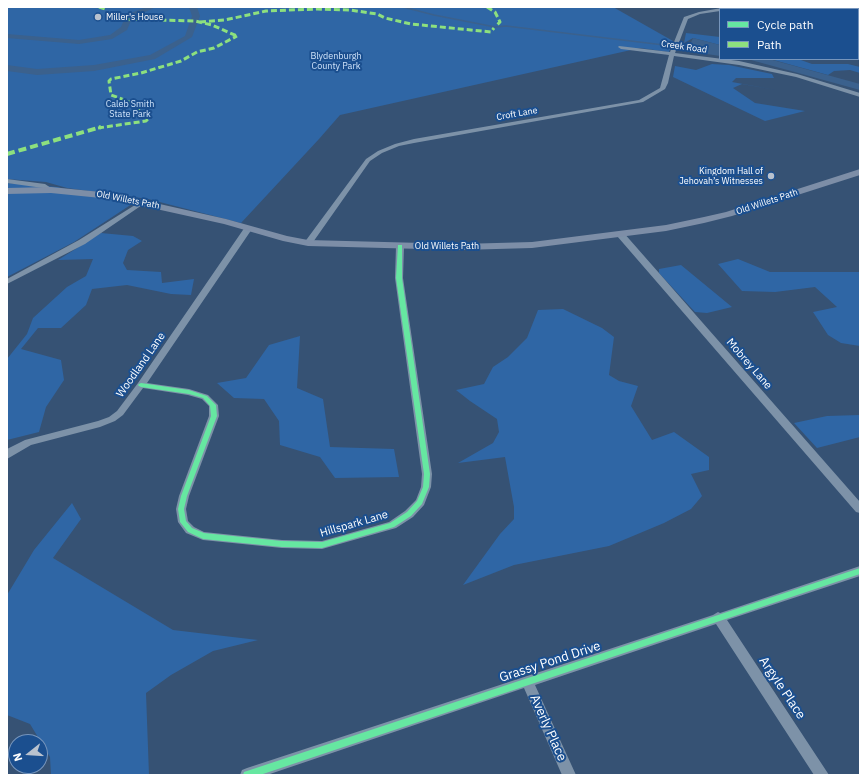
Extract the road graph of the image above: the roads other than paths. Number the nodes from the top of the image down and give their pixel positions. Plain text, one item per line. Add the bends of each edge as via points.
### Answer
1 (719, 10) edge
2 (621, 46) dead end
3 (672, 54) junction
4 (860, 95) edge
5 (860, 172) edge
6 (7, 181) edge
7 (51, 190) junction
8 (7, 191) edge
9 (143, 202) junction
10 (248, 229) junction
11 (620, 234) junction
12 (308, 243) junction
13 (400, 246) junction
14 (7, 282) edge
15 (141, 385) junction
16 (7, 455) edge
17 (860, 509) edge
18 (860, 571) edge
19 (718, 617) junction
20 (527, 681) junction
21 (247, 775) edge
22 (569, 775) edge
23 (822, 775) edge

1 - 3 street, Croft Lane via 686,18
2 - 3 street, Creek Road
3 - 4 street, Creek Road via 739,63 797,76
3 - 12 street, Croft Lane via 662,89 641,101 414,141 380,152 368,160
5 - 11 main road, Old Willets Path via 729,214 666,228
6 - 7 street via 46,186
7 - 8 main road, Old Willets Path
7 - 9 main road, Old Willets Path via 88,192
9 - 10 main road, Old Willets Path
9 - 14 street via 82,242
10 - 12 main road, Old Willets Path
10 - 15 street, Woodland Lane
11 - 13 main road, Old Willets Path via 532,246
11 - 17 street, Mobrey Lane
12 - 13 main road, Old Willets Path
13 - 15 street, Hillspark Lane via 399,278 426,487 420,502 409,514 392,525 322,545 282,544 203,536 190,530 183,522 181,509 214,416 213,405 205,397 189,392
15 - 16 street, Woodland Lane via 120,413 112,419 28,442
18 - 19 street, Grassy Pond Drive
19 - 20 street, Grassy Pond Drive
19 - 23 street, Argyle Place
20 - 21 street, Grassy Pond Drive
20 - 22 street, Averly Place

